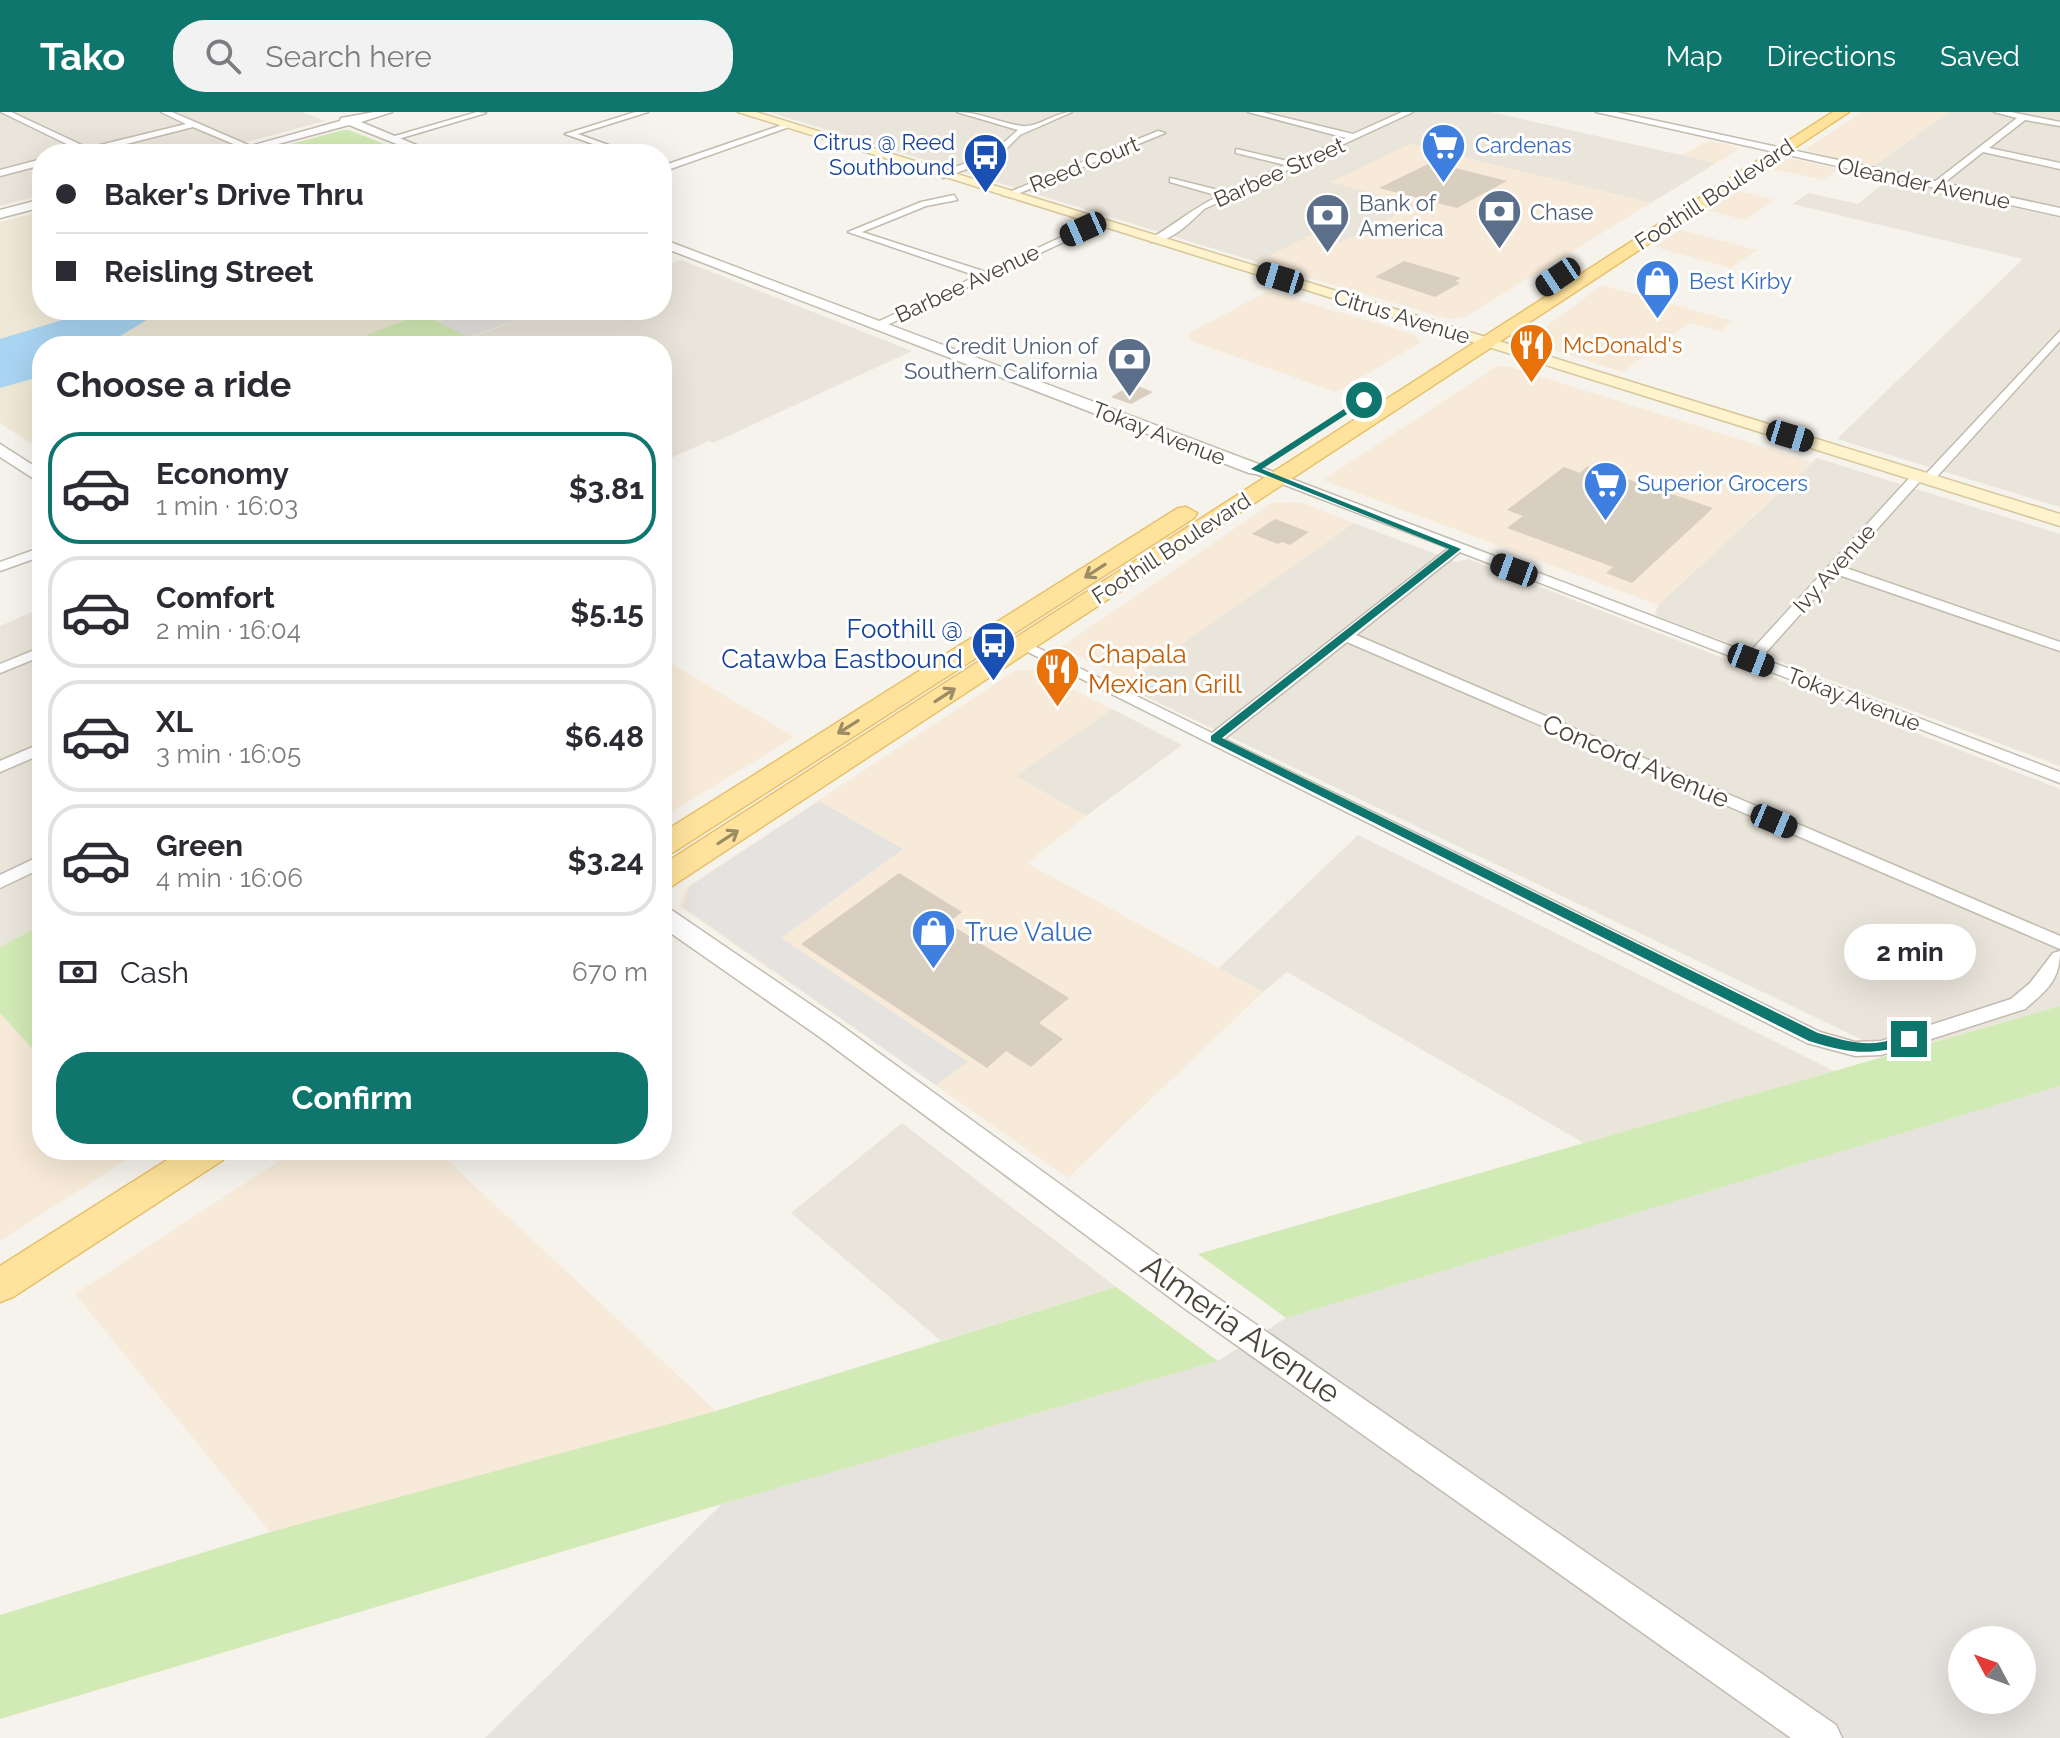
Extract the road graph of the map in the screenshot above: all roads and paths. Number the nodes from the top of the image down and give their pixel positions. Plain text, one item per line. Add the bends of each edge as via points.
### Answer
1 (5, 112) edge
2 (165, 112) edge
3 (387, 112) edge
4 (644, 112) edge
5 (744, 112) edge
6 (961, 112) edge
7 (1068, 112) edge
8 (1252, 112) edge
9 (1409, 112) edge
10 (1601, 112) edge
11 (1819, 112) edge
12 (1842, 112) edge
13 (1998, 112) edge
14 (482, 113) edge
15 (1268, 114) edge
16 (333, 115) dead end
17 (2023, 117) junction
18 (350, 122) junction
19 (194, 124) junction
20 (2060, 124) edge
21 (788, 126) junction
22 (1024, 129) junction
23 (1161, 133) dead end
24 (1354, 137) junction
25 (392, 138) junction
26 (72, 144) edge
27 (115, 144) edge
28 (242, 144) edge
29 (266, 144) edge
30 (407, 144) edge
31 (599, 144) edge
32 (1762, 147) junction
33 (1981, 149) junction
34 (1239, 151) dead end
35 (1780, 151) junction
36 (672, 164) edge
37 (32, 165) edge
38 (1294, 165) junction
39 (2060, 166) edge
40 (0, 173) edge
41 (943, 175) junction
42 (1173, 180) dead end
43 (1936, 185) junction
44 (1007, 195) junction
45 (1227, 195) junction
46 (954, 198) dead end
47 (32, 206) edge
48 (2060, 212) edge
49 (0, 214) edge
50 (1644, 221) junction
51 (1099, 223) junction
52 (1154, 240) junction
53 (672, 247) edge
54 (1618, 256) junction
55 (986, 275) junction
56 (879, 325) junction
57 (2060, 334) edge
58 (1477, 339) junction
59 (0, 449) edge
60 (32, 472) edge
61 (1266, 474) junction
62 (1923, 478) junction
63 (2060, 520) edge
64 (1456, 549) junction
65 (32, 555) edge
66 (0, 567) edge
67 (1835, 569) junction
68 (1345, 636) junction
69 (1021, 645) junction
70 (2060, 647) edge
71 (32, 655) edge
72 (1751, 660) junction
73 (0, 669) edge
74 (1215, 739) junction
75 (32, 753) edge
76 (0, 767) edge
77 (2060, 778) edge
78 (672, 840) edge
79 (32, 866) edge
80 (672, 872) edge
81 (0, 882) edge
82 (672, 922) edge
83 (2060, 943) edge
84 (2060, 958) edge
85 (195, 1160) edge
86 (0, 1286) edge
87 (1823, 1738) edge

1 - 26 street
2 - 19 street
3 - 18 street
4 - 31 street via 569,134
5 - 21 main road, Citrus Avenue
6 - 22 street
7 - 22 street
8 - 15 street
9 - 24 street, Barbee Street
10 - 32 street, Oleander Avenue
11 - 32 main road, Foothill Boulevard
12 - 35 main road, Foothill Boulevard
13 - 17 street
14 - 25 street
15 - 24 street
16 - 18 street
17 - 20 street
17 - 33 street
18 - 25 street
18 - 29 street
19 - 27 street
19 - 28 street
21 - 36 street
21 - 41 main road, Citrus Avenue
22 - 41 street via 995,155
23 - 44 street, Reed Court
24 - 38 street, Barbee Street
25 - 30 street
32 - 35 street, Oleander Avenue
32 - 50 main road, Foothill Boulevard
33 - 39 street
33 - 43 street
34 - 38 street
35 - 43 street, Oleander Avenue
35 - 54 main road, Foothill Boulevard
37 - 40 street
38 - 45 street, Barbee Street
41 - 44 main road, Citrus Avenue
42 - 45 street
43 - 48 street, Oleander Avenue
44 - 51 main road, Citrus Avenue
45 - 52 street, Barbee Street
46 - 55 street via 853,232
47 - 49 street
50 - 54 main road via 1648,228 1617,249
50 - 58 main road, Foothill Boulevard
51 - 52 main road, Citrus Avenue
51 - 55 street, Barbee Avenue
52 - 58 main road, Citrus Avenue
53 - 56 street, Tokay Avenue
54 - 58 main road, Foothill Boulevard
55 - 56 street, Barbee Avenue
56 - 61 street, Tokay Avenue
57 - 62 street, Ivy Avenue
58 - 61 main road, Foothill Boulevard
58 - 62 main road, Citrus Avenue
59 - 60 street
61 - 64 street, Tokay Avenue
61 - 69 main road, Foothill Boulevard
61 -> 78 main road, Foothill Boulevard
62 - 63 main road, Citrus Avenue
62 - 67 street, Ivy Avenue
64 - 68 street
64 - 72 street, Tokay Avenue
65 - 66 street
67 - 70 street
67 - 72 street, Ivy Avenue
68 - 74 street
68 - 83 street, Concord Avenue
69 - 74 street
80 -> 69 main road, Foothill Boulevard
71 - 73 street
72 - 77 street, Tokay Avenue
74 - 84 street via 1814,1038 1855,1049 1881,1048 2018,1004
75 - 76 street
79 - 81 street
82 - 87 street, Almeria Avenue via 1195,1299
85 - 86 main road

